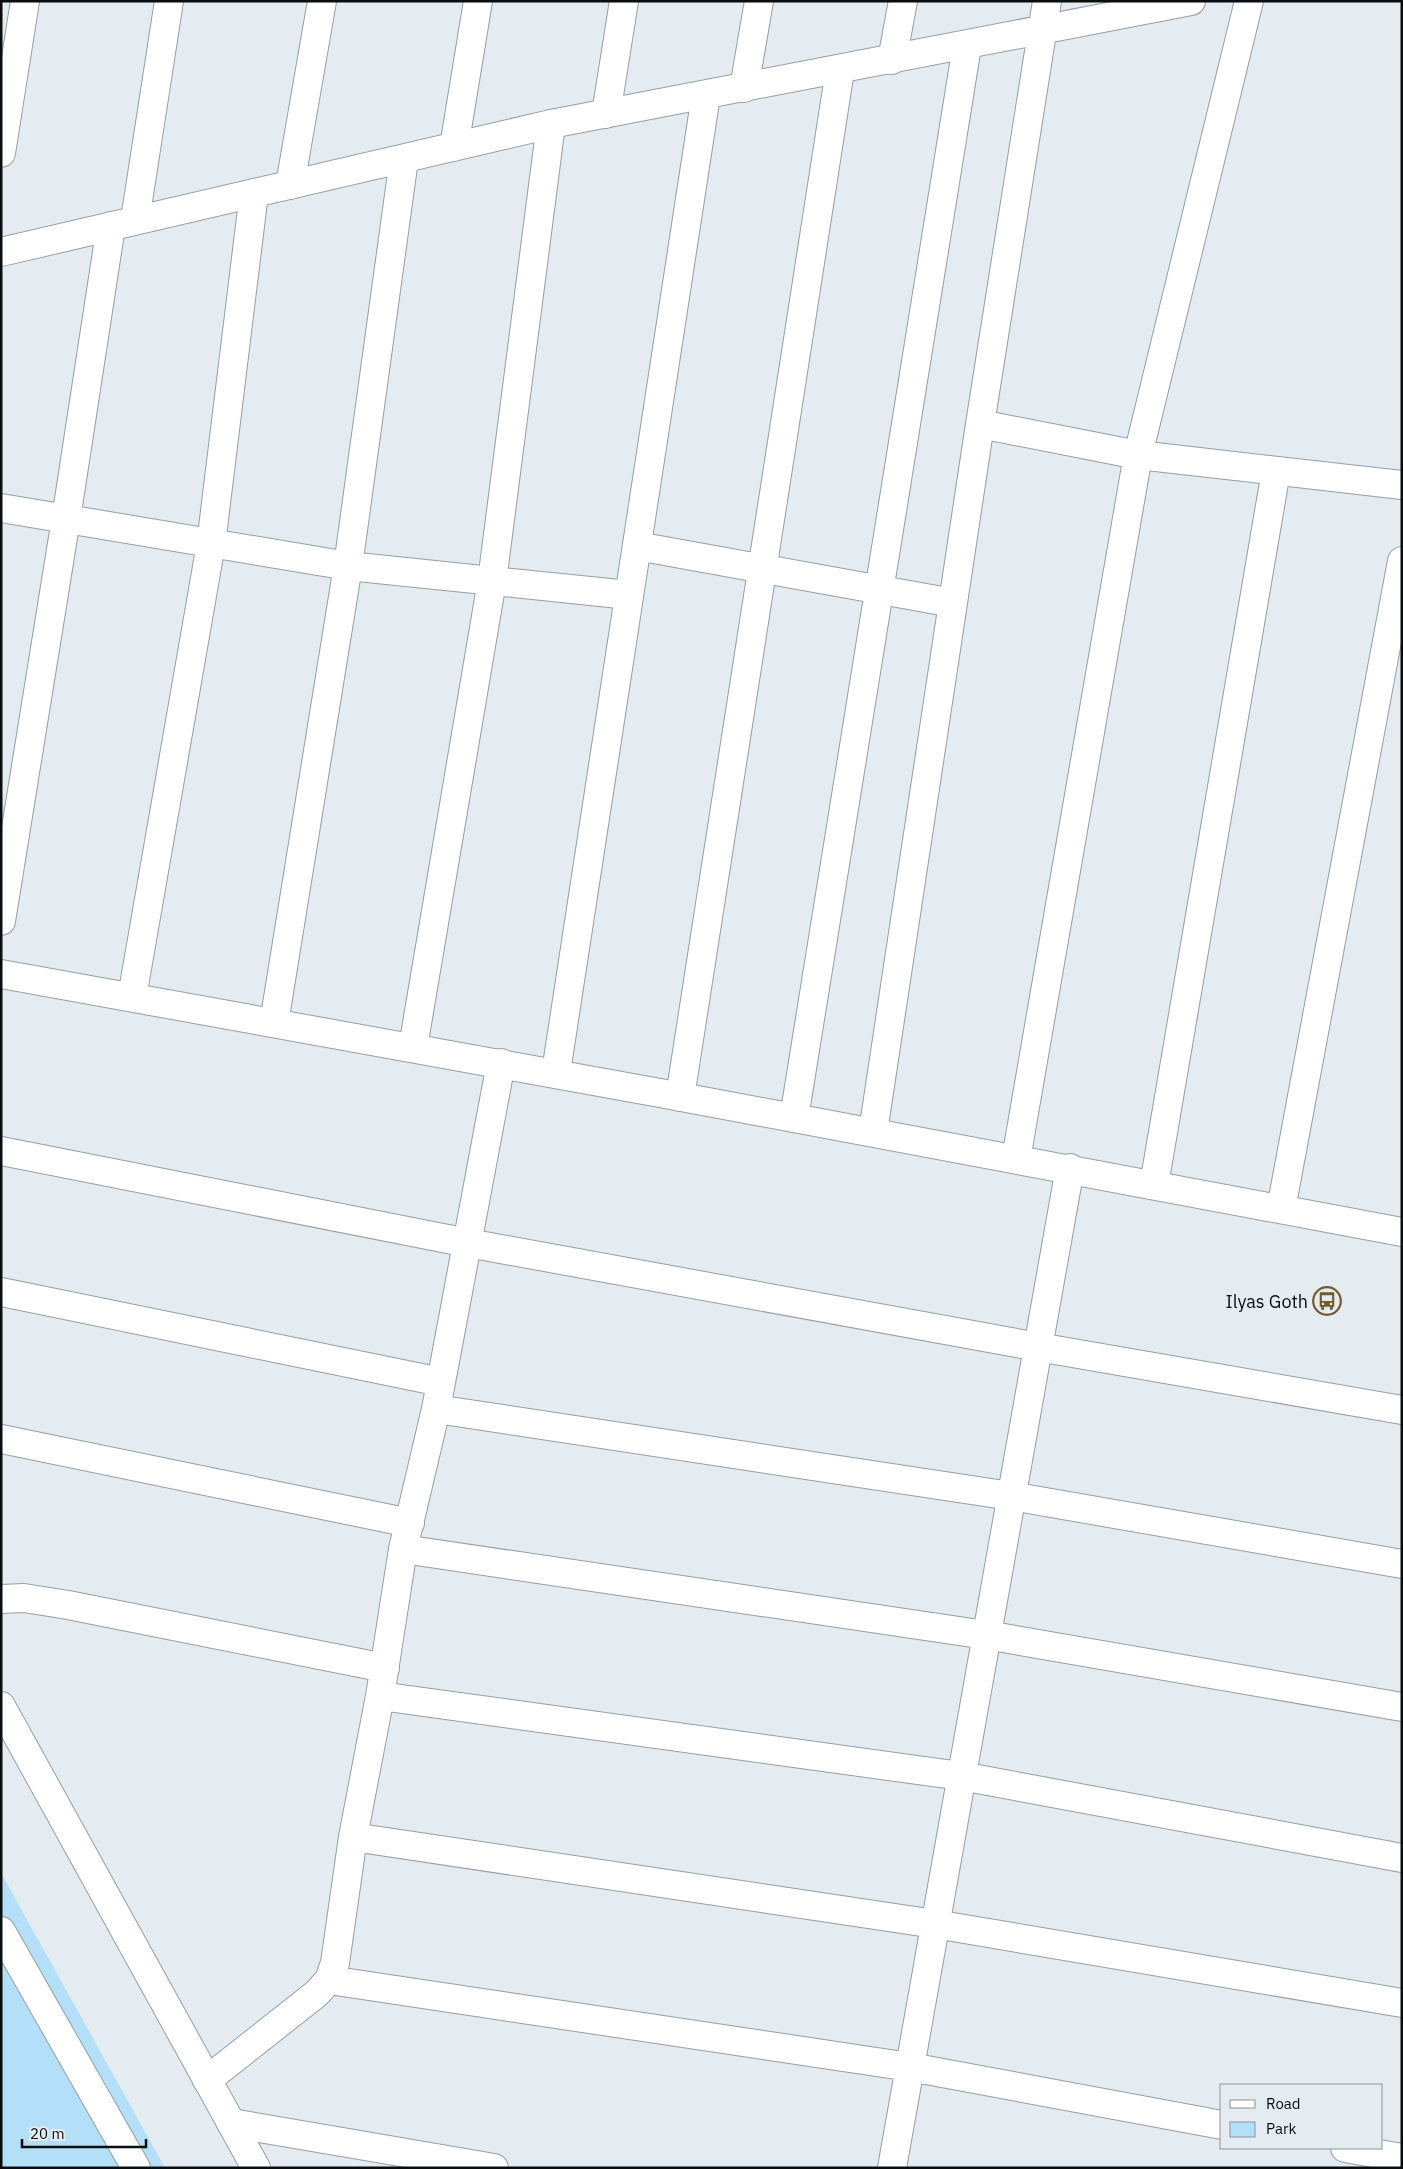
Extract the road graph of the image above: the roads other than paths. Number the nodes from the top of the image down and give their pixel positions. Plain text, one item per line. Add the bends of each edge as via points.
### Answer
1 (25, 1) edge
2 (169, 1) edge
3 (322, 1) edge
4 (478, 1) edge
5 (624, 1) edge
6 (759, 1) edge
7 (903, 1) edge
8 (1047, 1) edge
9 (1191, 1) edge
10 (1248, 1) edge
11 (1041, 31) junction
12 (967, 46) junction
13 (892, 60) junction
14 (840, 70) junction
15 (744, 88) junction
16 (706, 95) junction
17 (606, 114) junction
18 (551, 124) junction
19 (454, 147) junction
20 (1, 153) edge
21 (404, 159) junction
22 (290, 185) junction
23 (254, 193) junction
24 (123, 223) junction
25 (1, 252) edge
26 (980, 424) junction
27 (1138, 455) junction
28 (1276, 471) junction
29 (1402, 485) edge
30 (1, 508) edge
31 (66, 519) junction
32 (211, 544) junction
33 (637, 546) junction
34 (1402, 561) edge
35 (348, 566) junction
36 (762, 569) junction
37 (492, 581) junction
38 (879, 590) junction
39 (629, 595) junction
40 (953, 603) junction
41 (1, 921) edge
42 (1, 974) edge
43 (132, 997) junction
44 (274, 1022) junction
45 (413, 1047) junction
46 (501, 1063) junction
47 (556, 1072) junction
48 (680, 1097) junction
49 (794, 1118) junction
50 (873, 1132) junction
51 (1, 1151) edge
52 (1016, 1159) junction
53 (1070, 1168) junction
54 (1154, 1185) junction
55 (1281, 1209) junction
56 (1402, 1232) edge
57 (468, 1243) junction
58 (1, 1292) edge
59 (1038, 1347) junction
60 (441, 1382) junction
61 (436, 1409) junction
62 (1402, 1410) edge
63 (1, 1440) edge
64 (1011, 1496) junction
65 (410, 1522) junction
66 (403, 1549) junction
67 (1402, 1564) edge
68 (1, 1599) edge
69 (986, 1635) junction
70 (385, 1668) junction
71 (380, 1696) junction
72 (1, 1706) edge
73 (1402, 1707) edge
74 (961, 1776) junction
75 (353, 1837) junction
76 (1402, 1858) edge
77 (935, 1924) junction
78 (1, 1931) edge
79 (329, 1980) junction
80 (1402, 2002) edge
81 (910, 2068) junction
82 (208, 2080) junction
83 (231, 2123) junction
84 (1220, 2125) edge
85 (1351, 2149) edge
86 (1402, 2158) edge
87 (136, 2168) edge
88 (256, 2168) edge
89 (494, 2168) edge
90 (892, 2168) edge

1 - 20 street
2 - 24 street
3 - 22 street
4 - 19 street
5 - 17 street
6 - 15 street
7 - 13 street
8 - 11 street
9 - 11 street
10 - 27 street
11 - 12 street
11 - 26 street
12 - 13 street
12 - 38 street
13 - 14 street
14 - 15 street
14 - 36 street
15 - 16 street
16 - 17 street
16 - 33 street
17 - 18 street
18 - 19 street
18 - 37 street
19 - 21 street
21 - 22 street
21 - 35 street
22 - 23 street
23 - 24 street
23 - 32 street
24 - 25 street
24 - 31 street
26 - 27 street
26 - 40 street
27 - 28 street
27 - 52 street
28 - 29 street
28 - 54 street
30 - 31 street
31 - 32 street
31 - 41 street
32 - 35 street
32 - 43 street
33 - 36 street
33 - 39 street
34 - 55 street
35 - 37 street
35 - 44 street
36 - 38 street
36 - 48 street
37 - 39 street
37 - 45 street
38 - 40 street
38 - 49 street
39 - 47 street
40 - 50 street
42 - 43 street
43 - 44 street
44 - 45 street
45 - 46 street
46 - 47 street
46 - 57 street
47 - 48 street
48 - 49 street
49 - 50 street
50 - 52 street
51 - 57 street
52 - 53 street
53 - 54 street
53 - 59 street
54 - 55 street
55 - 56 street
57 - 59 street
57 - 60 street
58 - 60 street
59 - 62 street
59 - 64 street
60 - 61 street
61 - 64 street
61 - 65 street
63 - 65 street
64 - 67 street
64 - 69 street
65 - 66 street
66 - 69 street
66 - 70 street
68 - 70 street via 24,1598 68,1605
69 - 73 street
69 - 74 street
70 - 71 street
71 - 74 street
71 - 75 street
72 - 82 street
74 - 76 street
74 - 77 street
75 - 77 street
75 - 79 street via 336,1963
77 - 80 street
77 - 81 street
78 - 87 street
79 - 81 street
79 - 82 street via 316,1994
81 - 84 street
81 - 90 street
82 - 83 street
83 - 88 street
83 - 89 street
85 - 86 street

